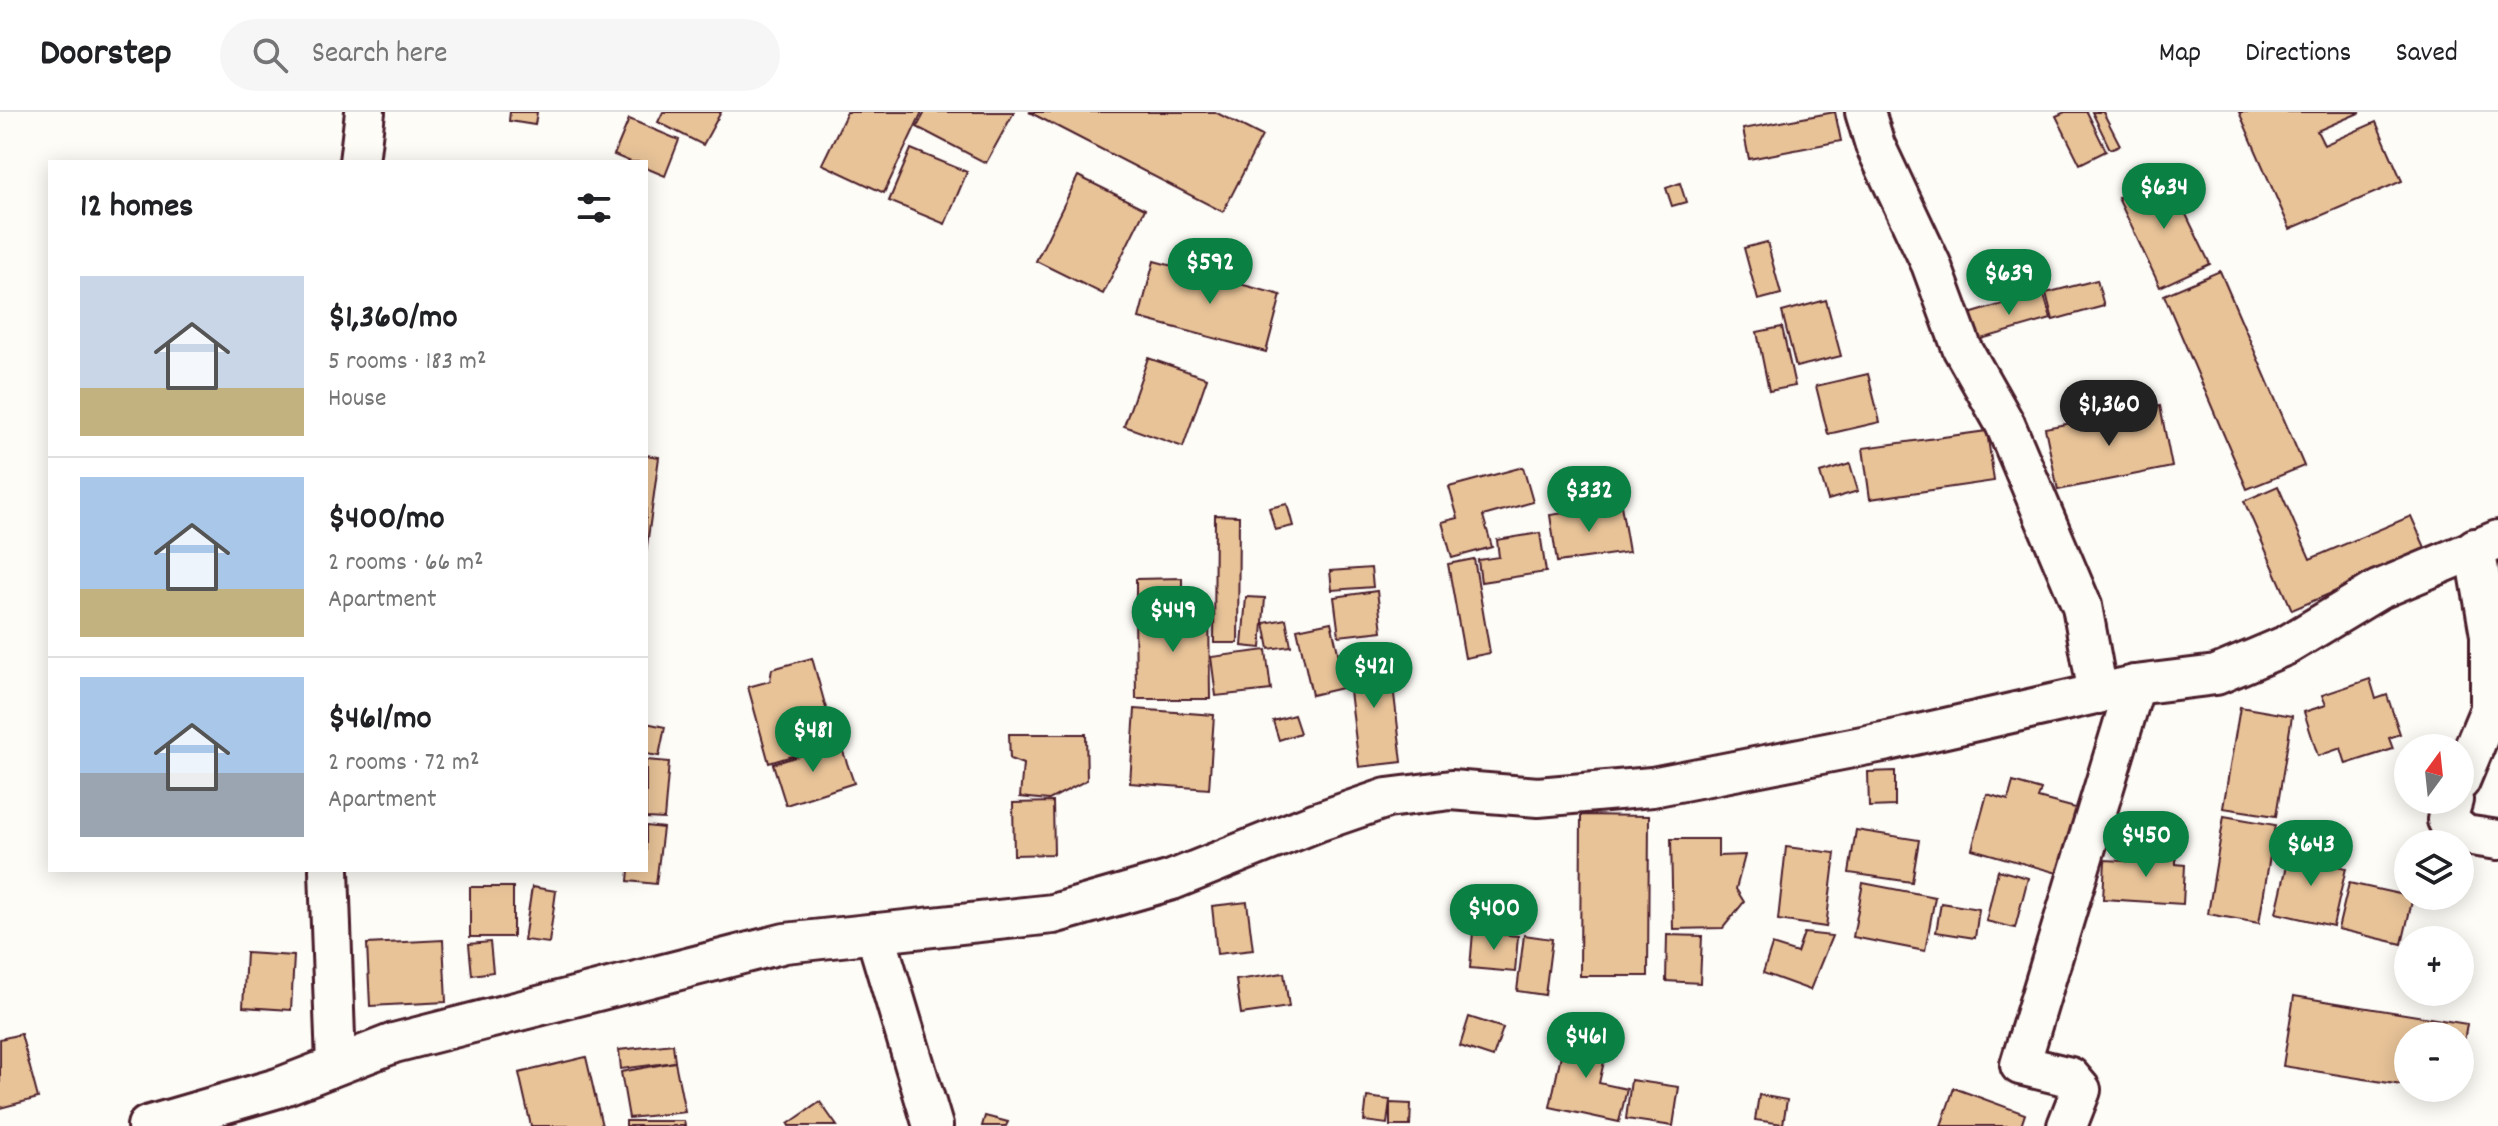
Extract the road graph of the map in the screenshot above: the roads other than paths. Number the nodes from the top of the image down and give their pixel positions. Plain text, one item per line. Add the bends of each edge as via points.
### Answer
1 (365, 112) edge
2 (1865, 112) edge
3 (359, 160) edge
4 (2486, 544) edge
5 (2135, 685) junction
6 (2098, 694) junction
7 (2474, 747) edge
8 (2449, 814) edge
9 (2498, 840) edge
10 (329, 872) edge
11 (875, 933) junction
12 (336, 1065) junction
13 (151, 1125) edge
14 (933, 1126) edge
15 (2067, 1126) edge

1 - 3 street
2 - 6 street via 1962,348 2005,424 2082,606
4 - 5 street via 2378,590 2250,662 2216,675
4 - 7 street via 2490,709
5 - 6 street
5 - 15 street via 2020,1065 2070,1077 2081,1090
6 - 11 street via 1652,787 1538,797 1451,790 1387,798 1172,880 1053,914
8 - 9 street via 2447,820 2465,835
10 - 12 street
11 - 12 street via 785,943 408,1039
11 - 14 street
12 - 13 street

